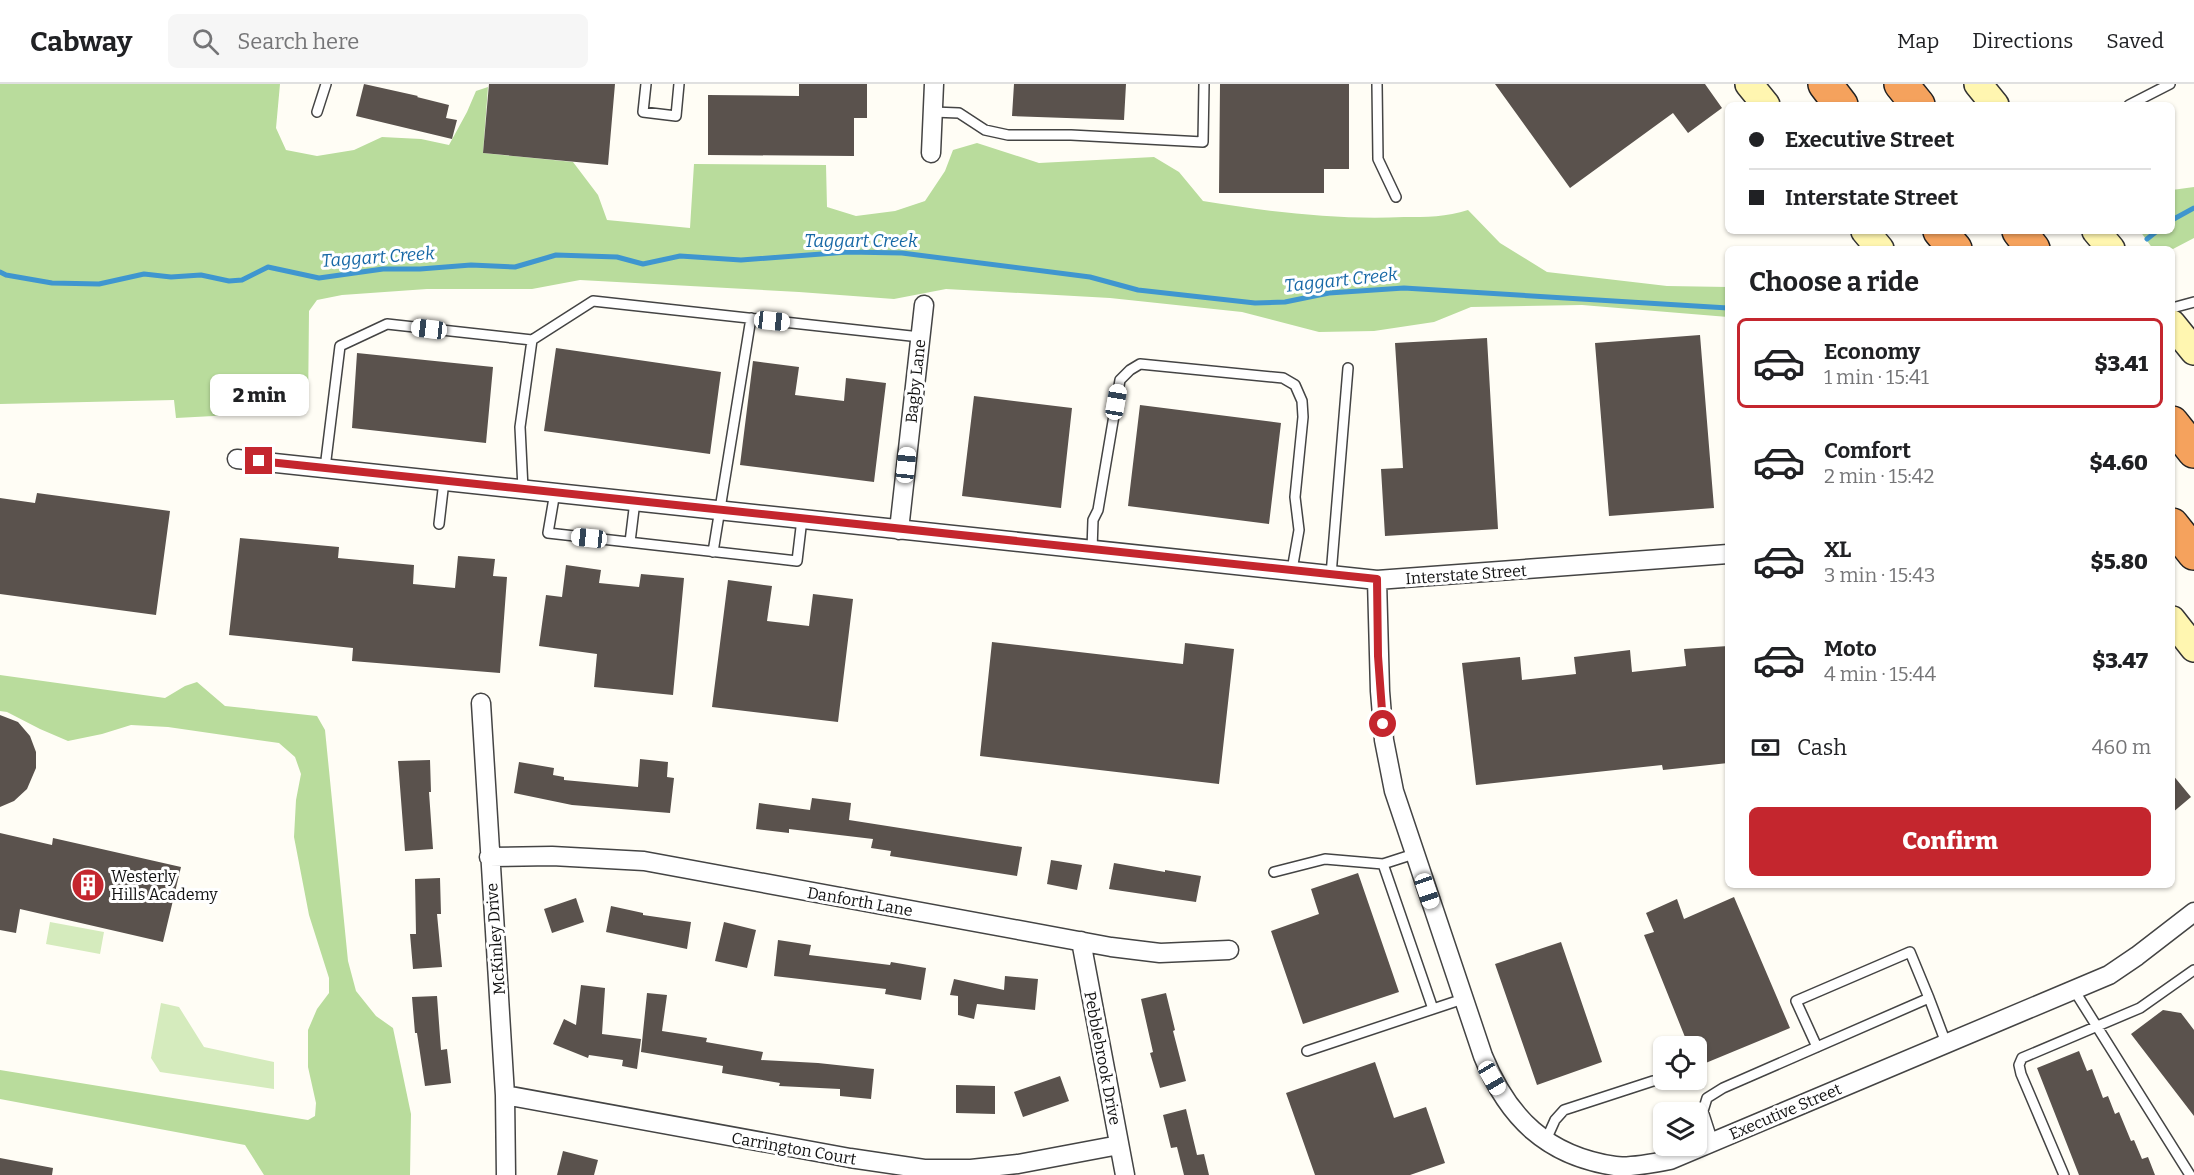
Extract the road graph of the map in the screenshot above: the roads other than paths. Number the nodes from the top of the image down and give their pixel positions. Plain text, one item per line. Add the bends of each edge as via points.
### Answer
1 (326, 84) edge
2 (646, 84) edge
3 (679, 84) edge
4 (934, 84) edge
5 (1204, 84) edge
6 (1377, 84) edge
7 (1749, 84) edge
8 (1825, 84) edge
9 (1901, 84) edge
10 (1978, 84) edge
11 (2170, 84) edge
12 (1764, 102) edge
13 (1839, 102) edge
14 (1916, 102) edge
15 (1993, 102) edge
16 (2135, 102) edge
17 (317, 111) dead end
18 (933, 112) junction
19 (931, 153) dead end
20 (1396, 197) dead end
21 (1868, 234) edge
22 (1943, 234) edge
23 (2021, 234) edge
24 (2098, 234) edge
25 (1878, 246) edge
26 (1953, 246) edge
27 (2031, 246) edge
28 (2108, 246) edge
29 (2194, 302) edge
30 (924, 305) dead end
31 (2175, 307) edge
32 (751, 318) junction
33 (2175, 328) edge
34 (920, 337) junction
35 (532, 340) junction
36 (2194, 351) edge
37 (1348, 368) dead end
38 (2175, 427) edge
39 (2194, 451) edge
40 (237, 459) dead end
41 (325, 468) junction
42 (444, 481) junction
43 (523, 489) junction
44 (555, 492) junction
45 (634, 501) junction
46 (719, 510) junction
47 (802, 519) junction
48 (438, 524) dead end
49 (2175, 529) edge
50 (899, 530) junction
51 (630, 542) junction
52 (1092, 550) junction
53 (713, 552) junction
54 (2194, 553) edge
55 (1725, 554) edge
56 (1292, 570) junction
57 (1331, 575) junction
58 (1377, 579) junction
59 (2175, 624) edge
60 (2194, 648) edge
61 (481, 703) dead end
62 (1414, 854) junction
63 (489, 857) junction
64 (1383, 864) junction
65 (1274, 872) dead end
66 (2194, 912) edge
67 (1081, 941) junction
68 (1229, 950) dead end
69 (2194, 970) edge
70 (2074, 990) junction
71 (1929, 998) junction
72 (1463, 999) junction
73 (1433, 1009) junction
74 (2095, 1026) junction
75 (1946, 1043) junction
76 (1817, 1047) junction
77 (1306, 1051) dead end
78 (1653, 1082) dead end
79 (505, 1095) junction
80 (1545, 1141) junction
81 (1713, 1142) junction
82 (1119, 1146) junction
83 (1619, 1170) edge
84 (506, 1175) edge
85 (1125, 1175) edge
86 (2064, 1175) edge
87 (2190, 1175) edge

1 - 17 lane
2 - 3 lane via 643,112 675,116
4 - 18 street
5 - 18 lane via 1203,142 1008,135 985,130 959,113
6 - 20 lane via 1378,159
7 - 12 street
8 - 13 highway
9 - 14 highway
10 - 15 street
11 - 16 lane
18 - 19 street
21 - 25 street
22 - 26 highway
23 - 27 highway
24 - 28 street
29 - 31 lane
30 - 34 street, Bagby Lane
32 - 34 lane
32 - 35 lane via 593,301
32 - 46 lane
33 - 36 street
34 - 50 street, Bagby Lane
35 - 41 lane via 387,324 340,346
35 - 43 lane via 520,427
37 - 57 lane
38 - 39 highway
40 - 41 street, Interstate Street
41 - 42 street, Interstate Street
42 - 43 street, Interstate Street
42 - 48 lane
43 - 44 street, Interstate Street
44 - 45 street, Interstate Street
44 - 51 lane via 548,533
45 - 46 street, Interstate Street
45 - 51 lane
46 - 47 street, Interstate Street
46 - 53 lane
47 - 50 street, Interstate Street
47 - 53 lane via 796,561
49 - 54 highway
50 - 52 street, Interstate Street
51 - 53 lane
52 - 56 street, Interstate Street
52 - 56 lane via 1093,520 1098,510 1120,380 1130,370 1140,364 1283,378 1295,385 1303,417 1294,497 1299,530
55 - 58 street, Interstate Street
56 - 57 street, Interstate Street
57 - 58 street, Interstate Street
58 - 62 street, Executive Street via 1384,740 1394,791
59 - 60 street
61 - 63 street, McKinley Drive
62 - 64 lane
62 - 72 street, Executive Street
63 - 67 street, Danforth Lane via 644,861
63 - 79 street, McKinley Drive
64 - 65 lane via 1325,859
64 - 73 lane
66 - 70 street, Executive Street via 2109,975
67 - 68 street, Danforth Lane via 1160,952
67 - 82 street, Pebblebrook Drive
69 - 74 lane via 2140,1008
70 - 74 lane
70 - 75 street, Executive Street
71 - 75 lane
71 - 76 lane
71 - 76 lane via 1910,952 1796,1001
72 - 73 lane
72 - 80 street, Executive Street via 1487,1067 1505,1102
73 - 77 lane
74 - 86 lane via 2026,1055 2019,1065
74 - 87 lane
75 - 81 street, Executive Street
76 - 81 lane via 1707,1098 1703,1111
78 - 80 lane via 1564,1110
79 - 82 street, Carrington Court via 924,1169 1018,1164
79 - 84 street, McKinley Drive
80 - 83 street, Executive Street
81 - 83 street, Executive Street via 1670,1160
82 - 85 street, Pebblebrook Drive

